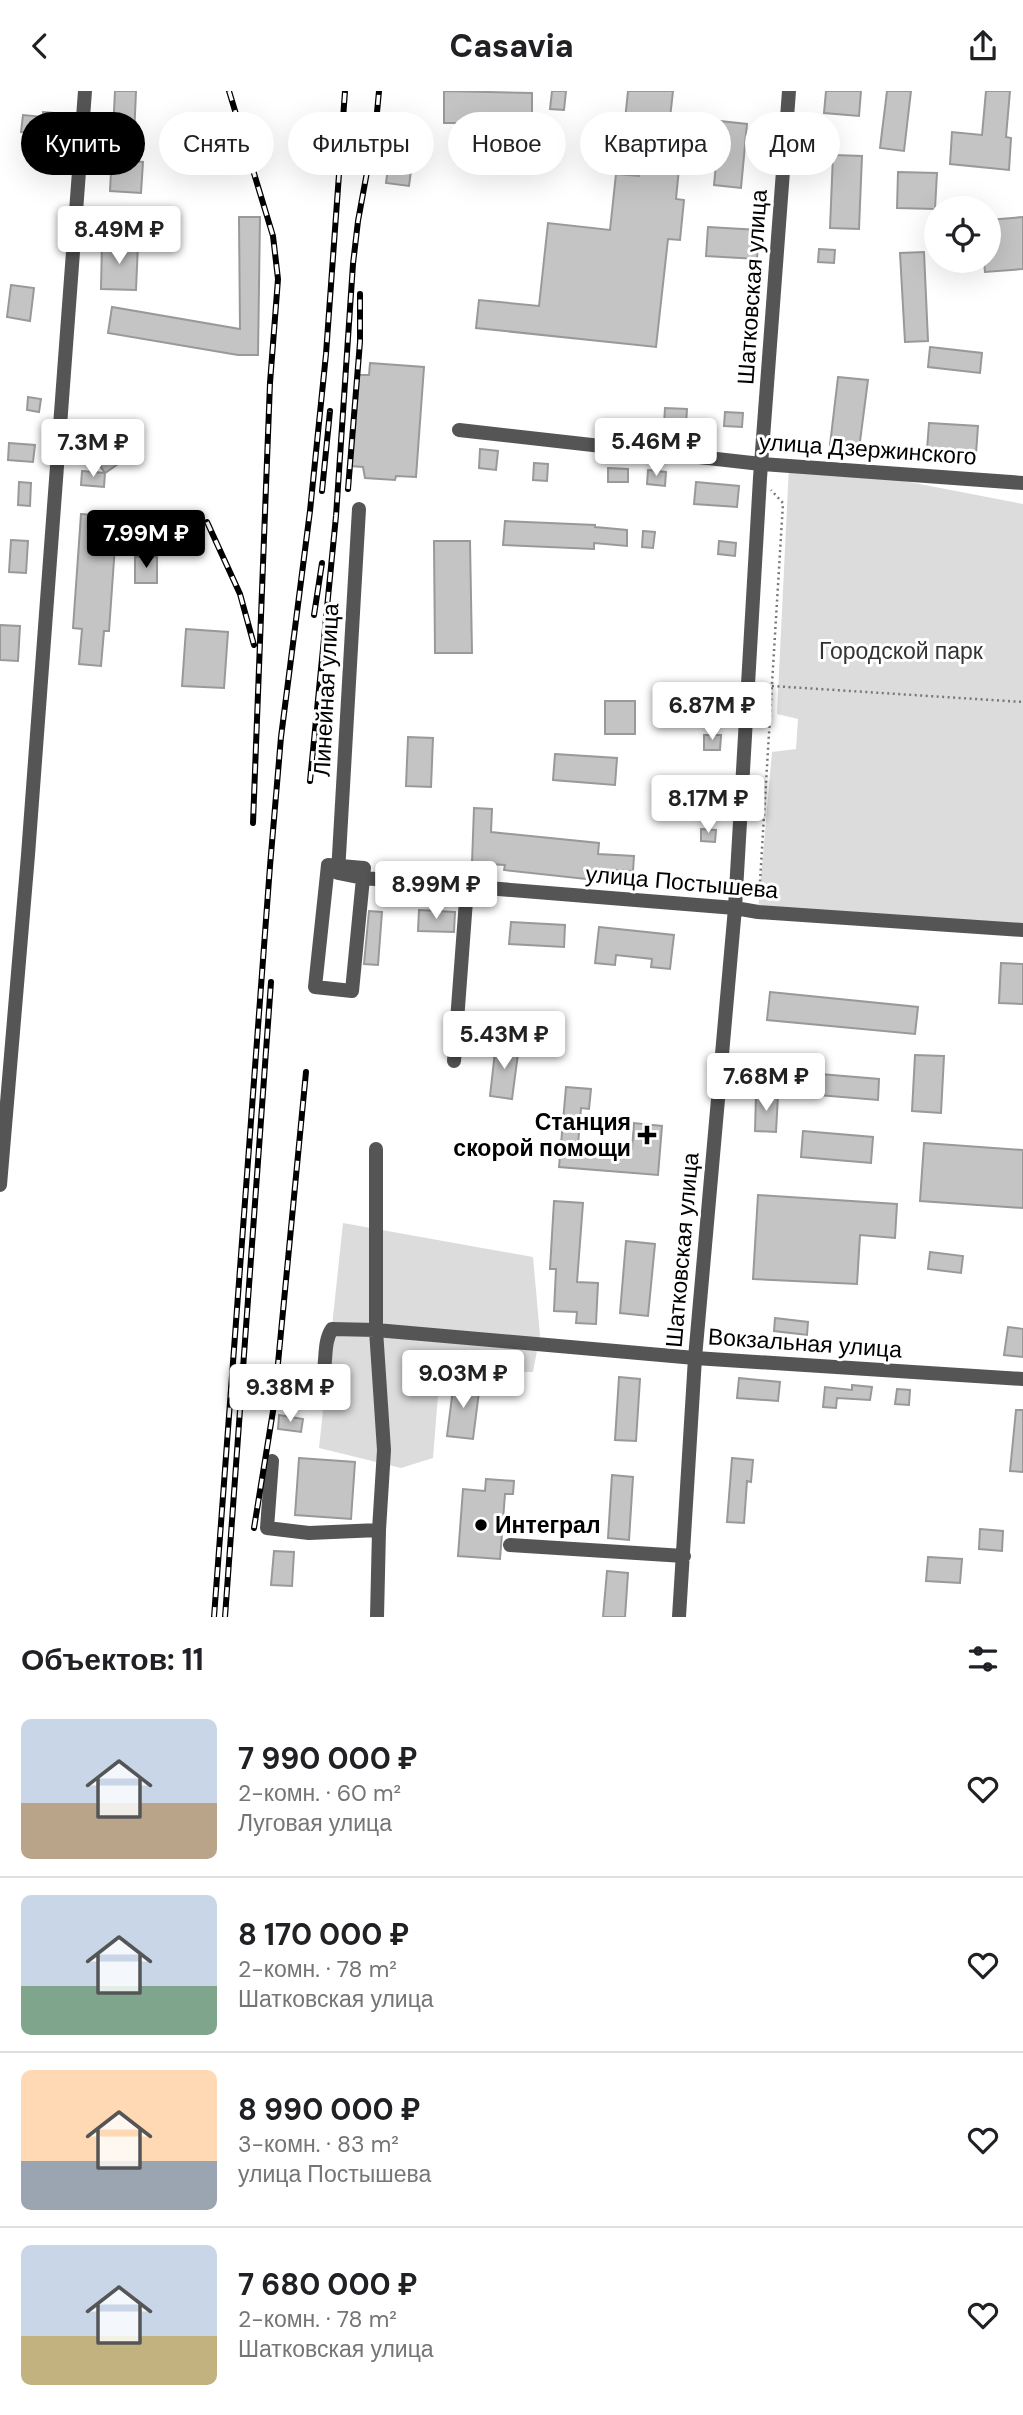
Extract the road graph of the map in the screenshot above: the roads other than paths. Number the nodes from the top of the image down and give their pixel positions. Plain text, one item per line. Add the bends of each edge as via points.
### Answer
1 (85, 91) edge
2 (789, 91) edge
3 (459, 430) dead end
4 (761, 471) junction
5 (1023, 482) edge
6 (359, 509) dead end
7 (339, 870) junction
8 (363, 878) junction
9 (467, 887) junction
10 (735, 908) junction
11 (1023, 930) edge
12 (454, 1061) dead end
13 (376, 1149) dead end
14 (0, 1185) edge
15 (376, 1329) junction
16 (695, 1359) junction
17 (1023, 1379) edge
18 (310, 1380) dead end
19 (272, 1461) dead end
20 (379, 1530) junction
21 (510, 1545) dead end
22 (684, 1556) junction
23 (377, 1617) edge
24 (679, 1617) edge

1 - 14 street
2 - 4 street, Шатковская улица
3 - 4 street, улица Дзержинского
4 - 5 street, улица Дзержинского
4 - 10 street, Шатковская улица
6 - 7 street, Линейная улица
7 - 8 street, улица Постышева
7 - 8 street via 328,865 315,987 352,991
8 - 9 street, улица Постышева
9 - 10 street, улица Постышева
9 - 12 street
10 - 11 street, улица Постышева
10 - 16 street, Шатковская улица
13 - 15 street
15 - 16 street, Вокзальная улица
15 - 18 street, Вокзальная улица via 332,1329 321,1382
15 - 20 street via 384,1450
16 - 17 street, Вокзальная улица
16 - 22 street, Шатковская улица
19 - 20 street via 267,1528 309,1533
20 - 23 street
21 - 22 street
22 - 24 street, Шатковская улица

